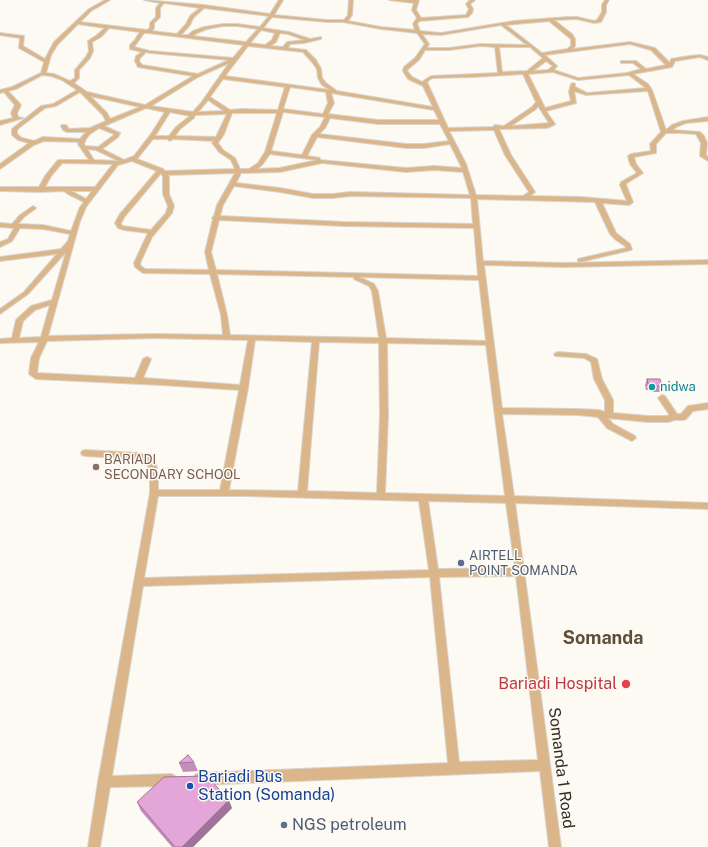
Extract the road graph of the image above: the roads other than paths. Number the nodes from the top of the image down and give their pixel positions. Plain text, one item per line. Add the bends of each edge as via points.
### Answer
1 (108, 0) edge
2 (146, 0) edge
3 (201, 0) edge
4 (281, 0) edge
5 (351, 0) edge
6 (391, 0) edge
7 (473, 0) edge
8 (607, 0) edge
9 (416, 1) edge
10 (162, 3) junction
11 (201, 6) junction
12 (272, 16) junction
13 (418, 20) junction
14 (551, 20) junction
15 (343, 21) junction
16 (463, 21) junction
17 (76, 23) junction
18 (510, 23) junction
19 (502, 24) junction
20 (108, 27) junction
21 (260, 28) junction
22 (517, 28) dead end
23 (160, 29) dead end
24 (470, 29) junction
25 (142, 31) junction
26 (148, 32) junction
27 (278, 32) junction
28 (418, 32) junction
29 (0, 34) edge
30 (165, 34) junction
31 (178, 35) junction
32 (190, 36) junction
33 (319, 38) dead end
34 (310, 41) junction
35 (246, 44) junction
36 (497, 45) junction
37 (266, 46) junction
38 (532, 46) junction
39 (285, 48) junction
40 (425, 49) junction
41 (569, 50) junction
42 (707, 50) edge
43 (145, 51) junction
44 (541, 54) junction
45 (695, 56) junction
46 (546, 58) junction
47 (708, 59) edge
48 (234, 60) junction
49 (47, 62) junction
50 (623, 62) dead end
51 (670, 66) junction
52 (645, 70) junction
53 (549, 71) junction
54 (526, 72) junction
55 (500, 73) junction
56 (43, 74) junction
57 (629, 74) junction
58 (198, 75) junction
59 (222, 77) junction
60 (574, 78) junction
61 (70, 84) junction
62 (288, 85) junction
63 (425, 85) junction
64 (572, 88) junction
65 (649, 88) junction
66 (80, 90) junction
67 (2, 91) edge
68 (328, 92) junction
69 (85, 93) junction
70 (340, 93) junction
71 (208, 98) junction
72 (538, 103) junction
73 (220, 106) junction
74 (146, 107) junction
75 (436, 109) junction
76 (543, 110) junction
77 (168, 111) junction
78 (242, 111) junction
79 (280, 111) junction
80 (229, 112) junction
81 (194, 114) junction
82 (327, 116) junction
83 (27, 118) junction
84 (16, 119) junction
85 (708, 119) edge
86 (109, 122) junction
87 (442, 122) junction
88 (0, 123) edge
89 (64, 126) dead end
90 (99, 126) junction
91 (507, 126) junction
92 (495, 127) junction
93 (92, 130) junction
94 (446, 130) junction
95 (666, 132) junction
96 (315, 135) junction
97 (151, 137) junction
98 (170, 139) junction
99 (217, 139) junction
100 (453, 142) junction
101 (34, 143) junction
102 (83, 144) junction
103 (99, 150) junction
104 (268, 152) junction
105 (304, 157) junction
106 (132, 159) junction
107 (708, 159) edge
108 (92, 161) junction
109 (121, 162) junction
110 (336, 162) junction
111 (0, 167) edge
112 (465, 170) junction
113 (163, 171) junction
114 (238, 171) junction
115 (250, 171) junction
116 (232, 184) junction
117 (0, 185) edge
118 (16, 188) junction
119 (0, 189) edge
120 (66, 189) junction
121 (98, 189) junction
122 (41, 190) junction
123 (474, 197) junction
124 (523, 198) junction
125 (87, 201) junction
126 (598, 201) junction
127 (34, 208) dead end
128 (215, 218) junction
129 (0, 225) edge
130 (16, 226) junction
131 (476, 226) junction
132 (152, 232) junction
133 (74, 233) junction
134 (71, 242) junction
135 (0, 245) edge
136 (63, 251) junction
137 (0, 259) edge
138 (708, 262) edge
139 (480, 263) junction
140 (564, 265) junction
141 (212, 271) junction
142 (349, 275) junction
143 (482, 278) junction
144 (55, 301) junction
145 (0, 312) edge
146 (227, 337) junction
147 (252, 338) junction
148 (44, 339) junction
149 (316, 340) junction
150 (15, 341) junction
151 (0, 342) edge
152 (383, 342) junction
153 (490, 343) junction
154 (558, 354) dead end
155 (147, 359) dead end
156 (138, 381) junction
157 (244, 388) junction
158 (662, 398) dead end
159 (708, 406) edge
160 (498, 411) junction
161 (599, 414) junction
162 (609, 414) junction
163 (673, 417) junction
164 (632, 438) dead end
165 (85, 453) dead end
166 (154, 493) junction
167 (224, 493) junction
168 (302, 495) junction
169 (381, 497) junction
170 (423, 498) junction
171 (510, 500) junction
172 (708, 506) edge
173 (520, 572) junction
174 (434, 573) junction
175 (139, 582) junction
176 (544, 766) junction
177 (454, 768) junction
178 (104, 782) junction
179 (94, 847) edge
180 (555, 847) edge

1 - 17 street via 90,10
2 - 10 street
3 - 11 street
4 - 12 street
5 - 15 street via 350,15
6 - 9 street
7 - 16 street via 468,4 470,13
8 - 14 street via 598,22 591,23 574,18
9 - 13 street via 414,10 419,17
10 - 11 street
10 - 26 street via 158,8 158,17
11 - 12 street
11 - 31 street
12 - 15 street via 327,22
12 - 21 street
13 - 16 street
13 - 28 street via 415,24
14 - 18 street
14 - 41 street via 573,39 574,46
15 - 28 street
16 - 24 street
17 - 20 street
17 - 49 street via 56,44
18 - 19 street
18 - 22 street
19 - 24 street
19 - 38 street
20 - 25 street
20 - 61 street via 90,41 91,51 78,70 77,78
21 - 27 street
21 - 32 street via 220,26 195,32
21 - 35 street
23 - 30 street via 164,30
24 - 28 street via 441,34
25 - 26 street
25 - 43 street via 138,40 131,46
26 - 30 street
27 - 34 street via 289,33
27 - 37 street via 274,41
28 - 40 street via 427,44
29 - 49 street via 20,36 21,47
30 - 31 street
31 - 32 street
32 - 35 street
33 - 34 street
34 - 39 street via 289,43
35 - 37 street
35 - 48 street
36 - 38 street
36 - 40 street
36 - 55 street
37 - 39 street
38 - 44 street
39 - 70 street via 304,51 319,69 324,84
40 - 63 street via 405,72 410,78
41 - 44 street
41 - 51 street via 614,44 638,44 653,49
42 - 45 street
43 - 48 street
43 - 58 street via 138,57 140,66
44 - 46 street
45 - 47 street
45 - 51 street via 673,60
46 - 53 street via 555,66
46 - 54 street
48 - 58 street
48 - 59 street
49 - 56 street
50 - 52 street via 634,62
51 - 52 street
52 - 57 street
53 - 54 street
53 - 60 street
54 - 55 street
54 - 72 street
55 - 63 street via 431,77 425,80
56 - 61 street via 58,76
56 - 67 street
57 - 60 street
57 - 65 street
58 - 74 street
59 - 62 street
59 - 71 street
60 - 64 street
61 - 66 street
62 - 68 street
62 - 79 street
63 - 75 street, Somanda 1 Road
64 - 65 street via 586,94
64 - 76 street via 574,102
65 - 95 street
66 - 69 street
66 - 83 street via 54,105 44,106
67 - 84 street via 18,105 14,113
68 - 70 street
68 - 82 street via 331,103
69 - 74 street
69 - 86 street via 106,114
70 - 75 street
71 - 73 street
71 - 81 street
72 - 76 street
72 - 91 street
73 - 78 street
73 - 80 street
74 - 77 street
74 - 86 street
75 - 87 street, Somanda 1 Road
76 - 91 street via 551,125
77 - 81 street
77 - 97 street
78 - 79 street
78 - 80 street
79 - 82 street
79 - 104 street
80 - 81 street
80 - 99 street
81 - 98 street
82 - 87 street via 378,122
82 - 96 street via 322,128
83 - 84 street
83 - 101 street via 14,130 14,134 20,139
84 - 88 street
85 - 95 street via 684,122
86 - 90 street
87 - 94 street, Somanda 1 Road
89 - 93 street via 69,131
90 - 93 street
90 - 103 street via 117,133
91 - 92 street
92 - 94 street
92 - 124 street via 508,155 532,192
93 - 102 street
94 - 100 street, Somanda 1 Road
95 - 107 street via 698,133 704,143 703,156
95 - 126 street via 653,144 654,152 631,156 640,173 624,182 630,202
96 - 100 street via 406,146
96 - 105 street
97 - 98 street
97 - 106 street
98 - 99 street
99 - 114 street via 217,147 233,159
100 - 112 street, Somanda 1 Road
101 - 102 street via 47,138
101 - 111 street
102 - 103 street
102 - 108 street
103 - 109 street
104 - 105 street
104 - 115 street via 260,164
105 - 110 street
106 - 109 street
106 - 113 street
108 - 109 street
108 - 122 street via 59,161
109 - 121 street via 115,165
110 - 112 street via 406,170
110 - 115 street via 315,161 280,170
112 - 123 street, Somanda 1 Road
113 - 114 street
113 - 132 street via 171,210
113 - 132 street via 122,215 118,223 126,229
114 - 115 street
114 - 116 street
116 - 123 street via 313,196 350,194
116 - 128 street
117 - 118 street
118 - 119 street
118 - 122 street
120 - 121 street
120 - 122 street
120 - 125 street
121 - 125 street
123 - 124 street
123 - 131 street, Somanda 1 Road
124 - 126 street
125 - 133 street
126 - 140 street via 613,234 628,245 629,249
127 - 130 street via 22,216
128 - 131 street via 344,224
128 - 141 street via 208,252
129 - 130 street
130 - 133 street via 43,227
130 - 135 street via 10,240
131 - 139 street, Somanda 1 Road
132 - 141 street via 137,263 140,269 152,272
133 - 134 street
134 - 136 street
134 - 144 street
136 - 137 street
136 - 145 street via 26,293
138 - 140 street
139 - 140 street
139 - 143 street, Somanda 1 Road
141 - 142 street
141 - 146 street
142 - 143 street
142 - 152 street via 372,285
143 - 153 street, Somanda 1 Road
144 - 148 street
144 - 150 street via 33,308 23,317
146 - 147 street
146 - 148 street
147 - 149 street
147 - 157 street
148 - 150 street
148 - 156 street via 35,358 34,375
149 - 152 street
149 - 168 street
150 - 151 street
152 - 153 street
152 - 169 street
153 - 160 street, Somanda 1 Road
154 - 162 street via 586,356 594,361 598,378 609,400
155 - 156 street
156 - 157 street
157 - 167 street
158 - 163 street via 670,407
159 - 163 street via 691,408 683,417
160 - 161 street
160 - 171 street, Somanda 1 Road
161 - 162 street
161 - 164 street via 610,426
162 - 163 street via 648,420
165 - 166 street via 139,456 148,460 152,464
166 - 167 street
166 - 175 street
167 - 168 street
168 - 169 street
169 - 170 street
170 - 171 street
170 - 174 street
171 - 172 street
171 - 173 street, Somanda 1 Road
173 - 174 street
173 - 176 street, Somanda 1 Road
174 - 175 street
174 - 177 street
175 - 178 street
176 - 177 street
176 - 180 street, Somanda 1 Road
177 - 178 street
178 - 179 street

